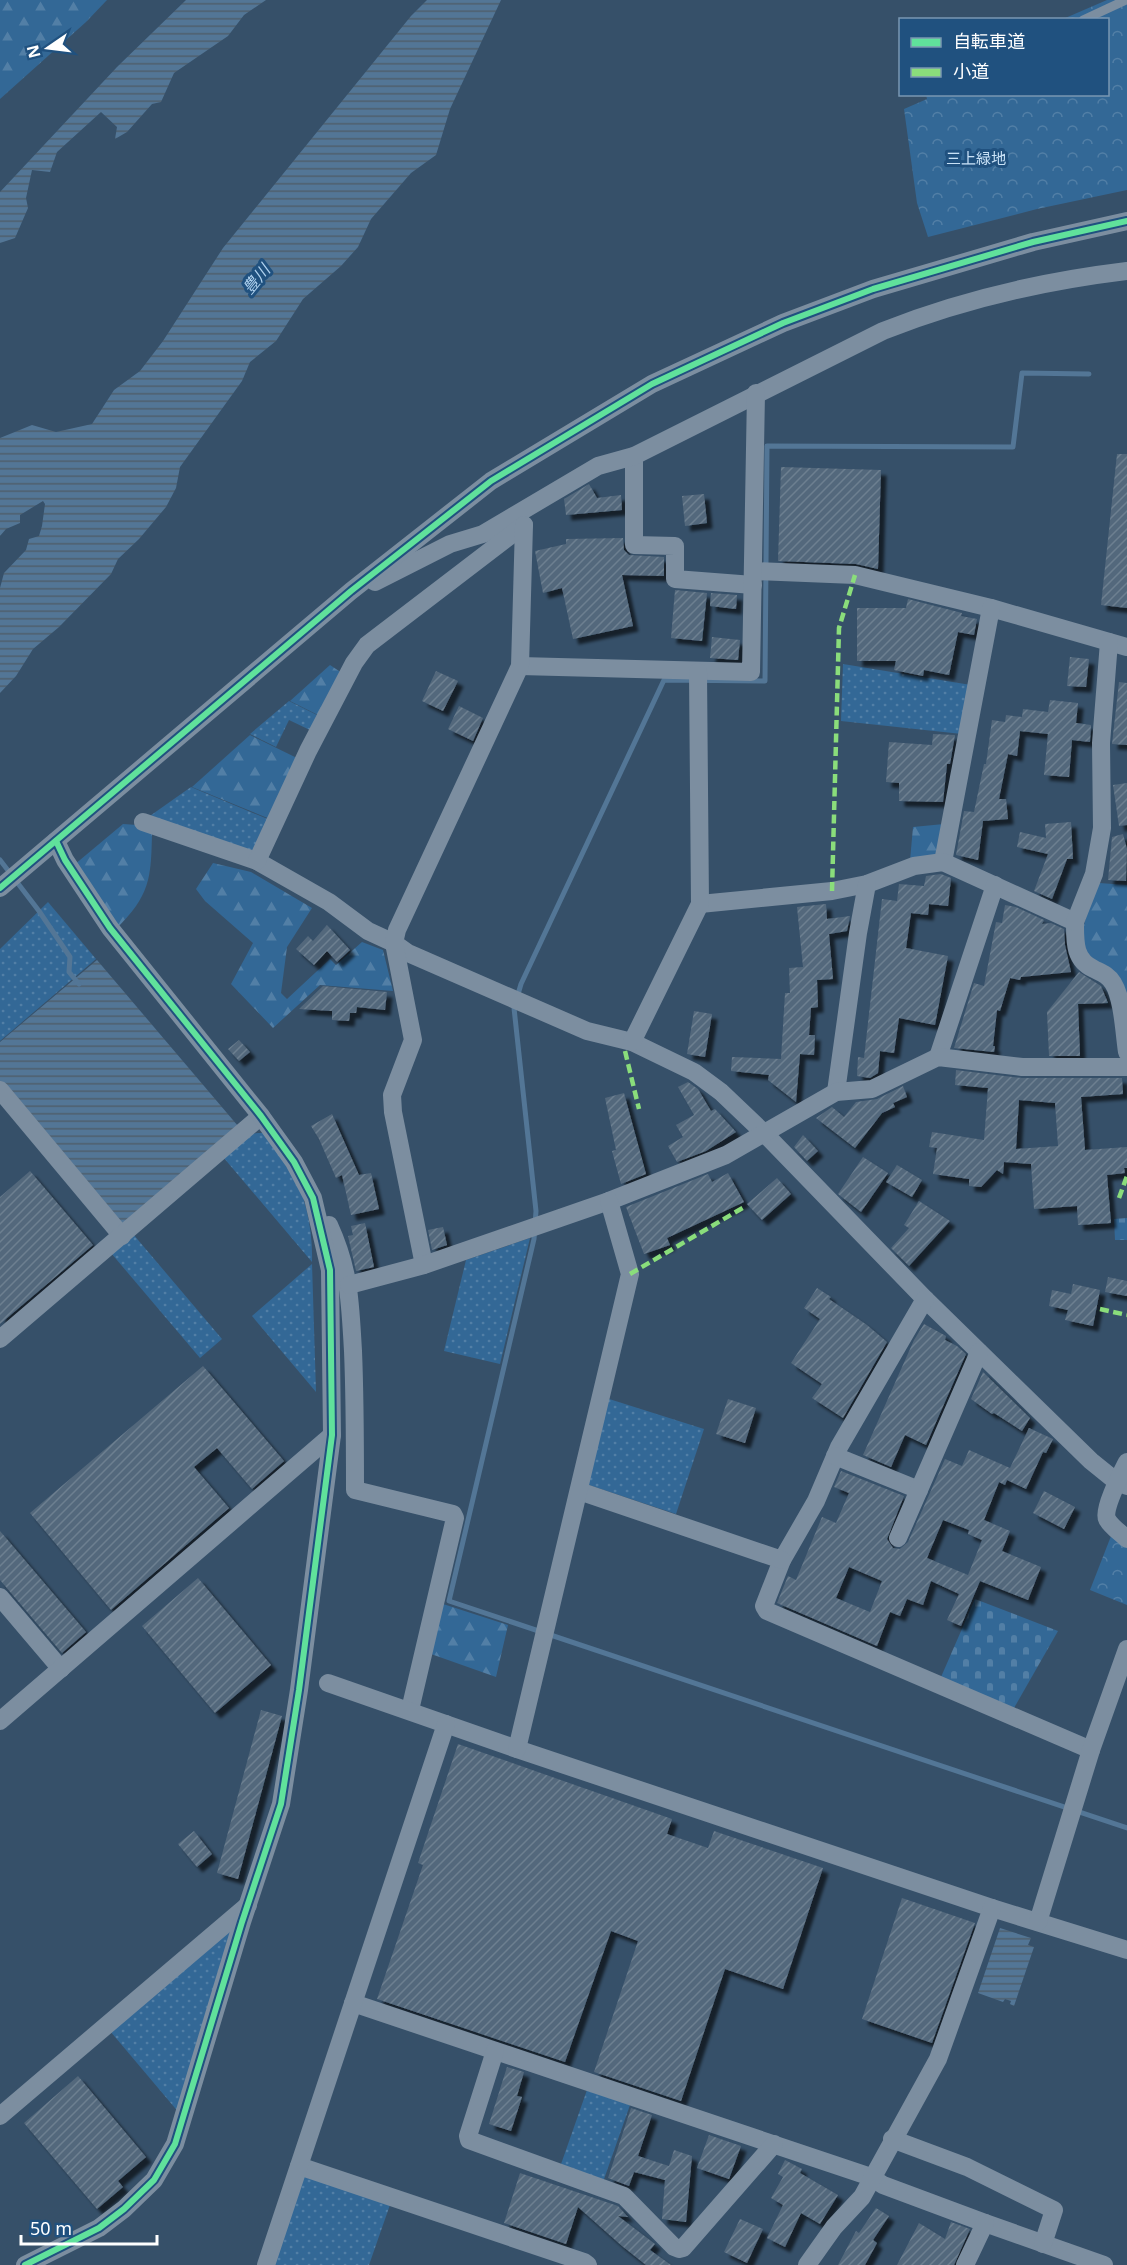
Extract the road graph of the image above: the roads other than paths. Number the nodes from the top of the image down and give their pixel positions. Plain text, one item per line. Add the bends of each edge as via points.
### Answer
1 (1126, 0) edge
2 (1087, 18) edge
3 (1127, 221) edge
4 (1127, 271) edge
5 (756, 393) junction
6 (634, 456) junction
7 (753, 578) junction
8 (351, 591) junction
9 (991, 608) junction
10 (1108, 642) junction
11 (1127, 647) edge
12 (520, 666) junction
13 (698, 672) junction
14 (143, 822) dead end
15 (56, 841) junction
16 (257, 861) junction
17 (943, 862) junction
18 (867, 884) junction
19 (995, 885) junction
20 (0, 888) edge
21 (700, 904) junction
22 (1075, 922) junction
23 (394, 942) junction
24 (632, 1042) junction
25 (1127, 1052) edge
26 (938, 1057) junction
27 (1127, 1067) edge
28 (0, 1090) edge
29 (836, 1092) junction
30 (261, 1116) junction
31 (765, 1134) junction
32 (313, 1198) junction
33 (609, 1201) junction
34 (122, 1236) junction
35 (424, 1265) junction
36 (349, 1285) junction
37 (925, 1299) junction
38 (0, 1339) edge
39 (980, 1352) junction
40 (332, 1435) junction
41 (835, 1456) junction
42 (1127, 1462) edge
43 (1122, 1484) edge
44 (919, 1490) junction
45 (579, 1491) junction
46 (898, 1538) dead end
47 (1127, 1539) edge
48 (782, 1560) junction
49 (0, 1597) edge
50 (1127, 1649) edge
51 (61, 1669) junction
52 (1124, 1670) edge
53 (328, 1683) dead end
54 (411, 1710) junction
55 (0, 1721) edge
56 (446, 1724) junction
57 (517, 1749) junction
58 (1091, 1750) junction
59 (249, 1904) junction
60 (992, 1908) junction
61 (1038, 1922) junction
62 (1127, 1950) edge
63 (353, 2003) junction
64 (495, 2051) junction
65 (0, 2116) edge
66 (892, 2139) junction
67 (774, 2144) junction
68 (299, 2166) junction
69 (871, 2177) junction
70 (985, 2223) junction
71 (1043, 2244) junction
72 (1100, 2264) edge
73 (25, 2265) edge
74 (266, 2265) edge
75 (588, 2265) edge
76 (807, 2265) edge
77 (965, 2265) edge

1 - 2 lane
3 - 8 street via 1033,243 873,289 783,323 652,384 491,481
4 - 5 street via 1022,288 926,314
5 - 6 street
5 - 7 street
6 - 7 street via 634,545 675,546 675,579
6 - 8 street via 598,466 483,534 450,544
7 - 9 street via 855,575
7 - 13 street via 751,672
8 - 15 street
9 - 10 street
9 - 17 street
10 - 11 street
10 - 22 street via 1101,743 1102,828 1094,874
12 - 13 street
12 - 16 street via 524,525 367,645 308,751
12 - 23 street
13 - 21 street
14 - 16 street
15 - 20 street
15 - 30 street via 64,860 110,928
16 - 23 street via 328,902 368,931
17 - 18 street via 914,866
17 - 19 street
18 - 21 street
18 - 29 street
19 - 22 street
19 - 26 street
21 - 24 street
22 - 25 street via 1075,946 1080,960 1108,975 1117,991
23 - 24 street via 408,953 587,1031
23 - 35 street via 413,1040 392,1095 393,1112
24 - 31 street via 694,1072
26 - 27 street via 1022,1067
26 - 29 street via 872,1089
28 - 34 street
29 - 31 street
30 - 32 street via 294,1162
30 - 34 street
31 - 33 street via 726,1155
31 - 37 street
32 - 36 street via 340,1250
32 - 40 street via 330,1270
33 - 35 street
33 - 45 street via 630,1274
34 - 38 street
35 - 36 street
36 - 54 street via 355,1490 453,1514 455,1518
37 - 39 street
37 - 41 street
39 - 43 street via 1090,1461
39 - 44 street
40 - 51 street
40 - 59 street via 280,1804
41 - 44 street
41 - 48 street via 816,1501
42 - 43 street
43 - 47 street via 1105,1515
44 - 46 street
45 - 48 street
45 - 57 street
48 - 58 street via 764,1606 767,1611
49 - 51 street
50 - 52 street
51 - 55 street
52 - 58 street
53 - 54 street
54 - 56 street
56 - 57 street
56 - 63 street
57 - 60 street
58 - 61 street
59 - 65 street
59 - 73 street via 175,2144 154,2180 99,2228
60 - 61 street
60 - 66 street via 938,2059
61 - 62 street
63 - 64 street
63 - 68 street
64 - 67 street
64 - 67 street via 469,2140 624,2196 679,2249
66 - 69 street
66 - 71 street via 966,2167 1054,2210
67 - 69 street
68 - 74 street
68 - 75 street
69 - 70 street
69 - 76 street via 862,2197 834,2226
70 - 71 street
70 - 77 street
71 - 72 street

